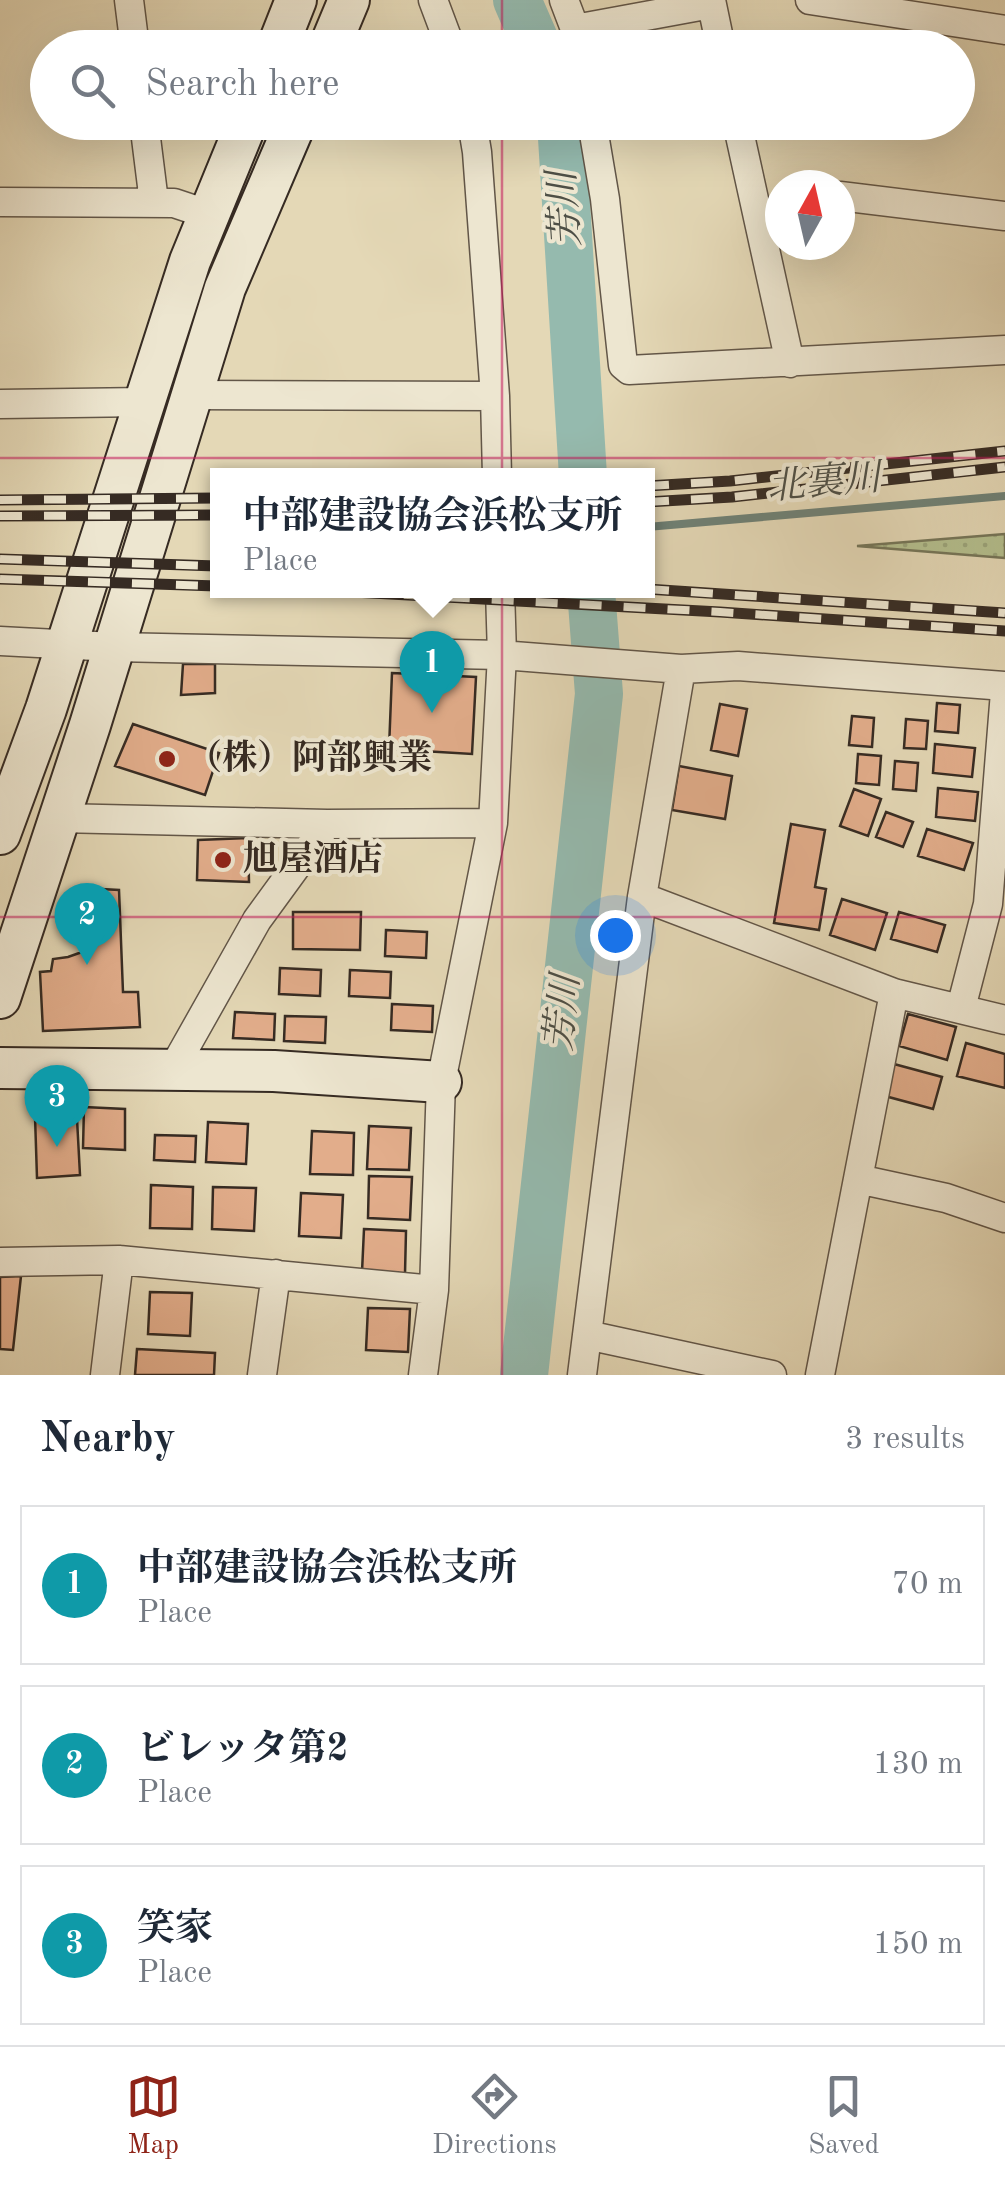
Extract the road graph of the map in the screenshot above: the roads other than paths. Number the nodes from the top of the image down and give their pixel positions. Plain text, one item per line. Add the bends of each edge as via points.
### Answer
1 (129, 0) edge
2 (296, 0) edge
3 (349, 0) edge
4 (433, 0) edge
5 (564, 0) edge
6 (810, 0) edge
7 (711, 2) edge
8 (132, 30) edge
9 (284, 30) edge
10 (336, 30) edge
11 (444, 30) edge
12 (574, 30) edge
13 (607, 30) edge
14 (717, 30) edge
15 (1005, 30) edge
16 (146, 140) edge
17 (240, 140) edge
18 (288, 140) edge
19 (475, 140) edge
20 (595, 140) edge
21 (746, 140) edge
22 (765, 185) edge
23 (855, 198) edge
24 (0, 202) edge
25 (154, 202) junction
26 (210, 215) junction
27 (1005, 216) edge
28 (776, 260) edge
29 (1005, 350) edge
30 (790, 363) junction
31 (192, 396) junction
32 (496, 396) junction
33 (144, 402) junction
34 (0, 404) edge
35 (498, 468) edge
36 (500, 598) edge
37 (0, 641) edge
38 (67, 644) junction
39 (114, 647) junction
40 (502, 655) junction
41 (676, 668) junction
42 (1005, 689) edge
43 (58, 818) junction
44 (494, 823) junction
45 (327, 824) junction
46 (0, 834) edge
47 (642, 896) junction
48 (894, 993) junction
49 (0, 998) edge
50 (961, 1008) junction
51 (1005, 1020) edge
52 (0, 1068) edge
53 (173, 1069) junction
54 (441, 1082) junction
55 (858, 1180) junction
56 (1005, 1218) edge
57 (118, 1260) junction
58 (0, 1262) edge
59 (276, 1274) junction
60 (434, 1290) junction
61 (587, 1335) junction
62 (105, 1375) edge
63 (262, 1375) edge
64 (423, 1375) edge
65 (582, 1375) edge
66 (772, 1375) edge
67 (820, 1375) edge

1 - 8 street
2 - 9 street
3 - 10 street
4 - 11 street
5 - 12 street
6 - 15 street
7 - 13 street
7 - 14 street
16 - 25 street
17 - 26 street
18 - 31 street via 225,288
19 - 32 street
20 - 30 street via 623,365 629,370
21 - 22 street
23 - 27 street
24 - 25 street
25 - 26 street
26 - 33 street
28 - 30 street
29 - 30 street
31 - 32 street
31 - 39 street
32 - 35 street
33 - 34 street
33 - 38 street
36 - 40 street
37 - 38 street
38 - 39 street
38 - 46 street
39 - 40 street
39 - 43 street
40 - 41 street
40 - 44 street
41 - 42 street via 738,666
41 - 47 street
42 - 50 street via 988,904
43 - 45 street
43 - 49 street
44 - 45 street
44 - 54 street
45 - 53 street via 258,920
47 - 48 street
47 - 61 street
48 - 50 street
48 - 55 street
50 - 51 street
52 - 53 street
53 - 54 street
54 - 60 street
55 - 56 street
55 - 67 street
57 - 58 street
57 - 59 street
57 - 62 street
59 - 60 street
59 - 63 street
60 - 64 street
61 - 65 street
61 - 66 street

